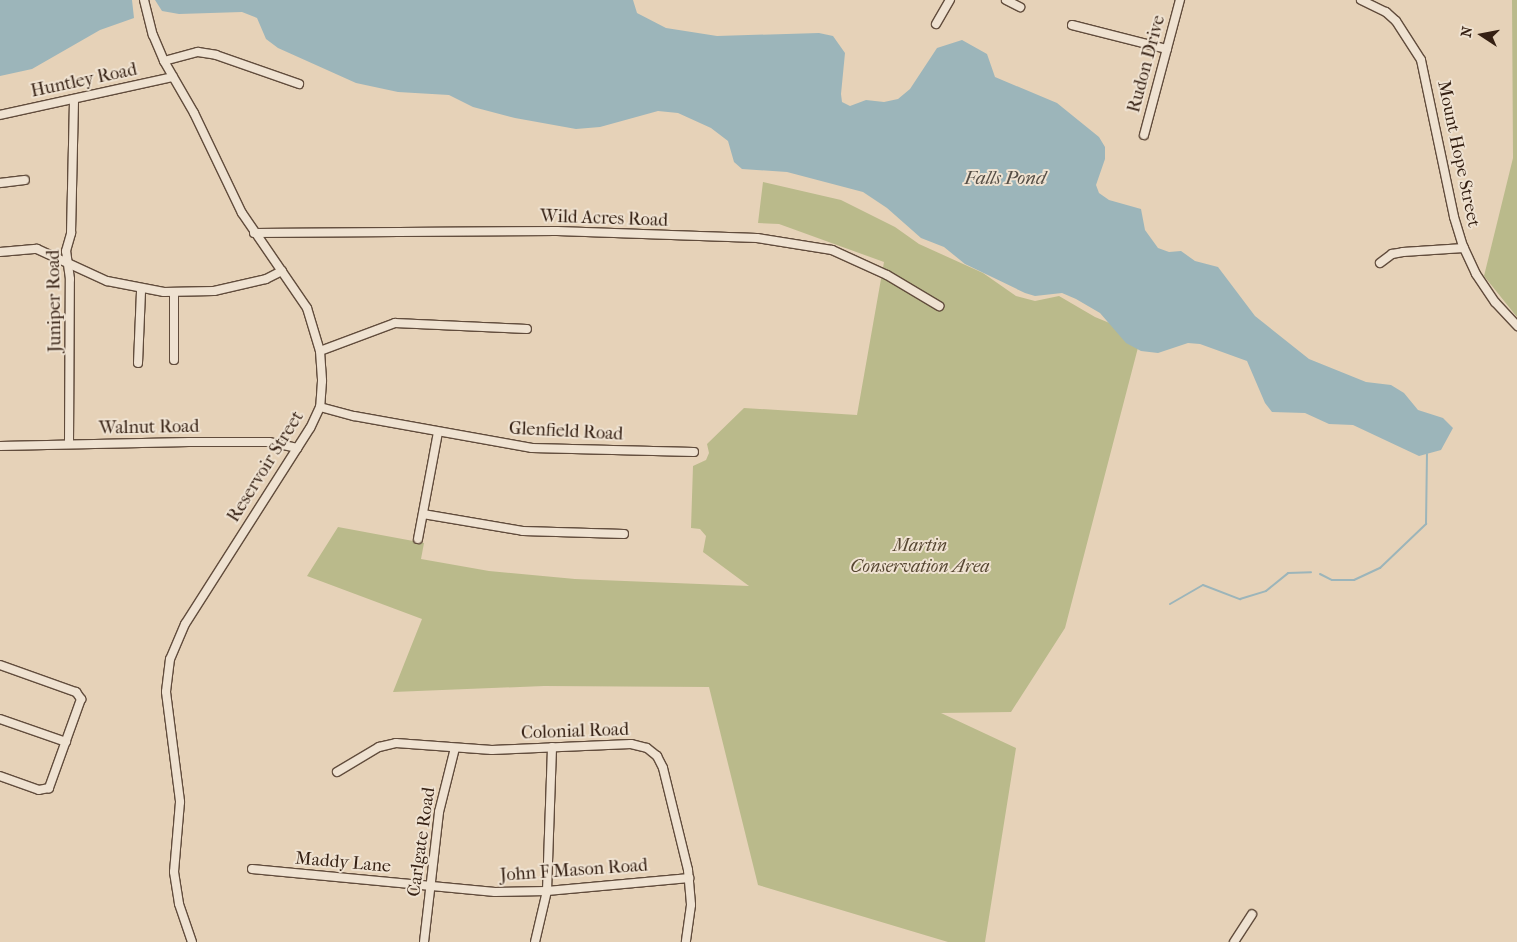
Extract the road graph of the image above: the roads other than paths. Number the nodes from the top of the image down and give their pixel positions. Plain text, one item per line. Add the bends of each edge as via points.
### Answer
1 (144, 0) edge
2 (950, 0) edge
3 (1006, 0) edge
4 (1180, 0) edge
5 (1361, 0) edge
6 (1020, 7) dead end
7 (936, 24) dead end
8 (1072, 25) dead end
9 (1167, 49) junction
10 (164, 61) junction
11 (173, 77) junction
12 (299, 84) dead end
13 (74, 99) junction
14 (0, 115) edge
15 (1144, 135) dead end
16 (25, 180) dead end
17 (0, 183) edge
18 (254, 233) junction
19 (1464, 248) junction
20 (0, 252) edge
21 (68, 263) junction
22 (1380, 263) dead end
23 (282, 271) junction
24 (141, 290) junction
25 (174, 293) junction
26 (938, 306) dead end
27 (1517, 326) edge
28 (527, 328) dead end
29 (320, 351) junction
30 (174, 360) dead end
31 (138, 363) dead end
32 (320, 407) junction
33 (438, 432) junction
34 (69, 444) junction
35 (0, 446) edge
36 (297, 448) junction
37 (694, 452) dead end
38 (423, 514) junction
39 (624, 534) dead end
40 (418, 539) dead end
41 (0, 665) edge
42 (0, 719) edge
43 (66, 742) junction
44 (552, 747) junction
45 (455, 748) junction
46 (337, 772) dead end
47 (0, 776) edge
48 (252, 869) dead end
49 (689, 878) junction
50 (431, 887) junction
51 (547, 891) junction
52 (1252, 914) dead end
53 (192, 942) edge
54 (424, 942) edge
55 (535, 942) edge
56 (686, 942) edge
57 (1234, 942) edge

1 - 10 street, Reservoir Street
2 - 7 street
3 - 6 street
4 - 9 street, Rudon Drive
5 - 19 street, Mount Hope Street via 1386,12 1396,21 1421,60 1454,217
8 - 9 street
9 - 15 street, Rudon Drive
10 - 11 street, Reservoir Street
10 - 12 street via 198,52
11 - 13 street, Huntley Road
11 - 18 street, Reservoir Street
13 - 14 street, Huntley Road
13 - 21 street, Juniper Road
16 - 17 street
18 - 23 street, Reservoir Street
18 - 26 street, Wild Acres Road via 557,231 757,238 832,250 887,275
19 - 22 street via 1403,252 1392,254
19 - 27 street, Mount Hope Street via 1493,298
20 - 21 street via 37,250
21 - 24 street via 95,277
21 - 34 street, Juniper Road
23 - 25 street via 239,286
23 - 29 street, Reservoir Street via 307,308
24 - 25 street
24 - 31 street
25 - 30 street
28 - 29 street via 395,322
29 - 32 street, Reservoir Street
32 - 33 street, Glenfield Road
32 - 36 street, Reservoir Street
33 - 37 street, Glenfield Road via 532,448
33 - 38 street
34 - 35 street, Walnut Road
34 - 36 street, Walnut Road via 269,442
36 - 53 street, Reservoir Street via 185,624 168,670 169,719 179,785 174,872 179,904
38 - 39 street via 523,531
38 - 40 street
41 - 43 street via 79,695 80,703
42 - 43 street
43 - 47 street via 52,784 46,790
44 - 45 street, Colonial Road
44 - 49 street, Colonial Road via 631,744 648,748 657,756 666,779
44 - 51 street
45 - 46 street, Colonial Road via 396,744 379,747
45 - 50 street, Carlgate Road via 439,812
48 - 50 street, Maddy Lane
49 - 51 street, John F Mason Road
49 - 56 street, Colonial Road via 691,912
50 - 51 street, John F Mason Road via 495,892
50 - 54 street, Carlgate Road
51 - 55 street
52 - 57 street

